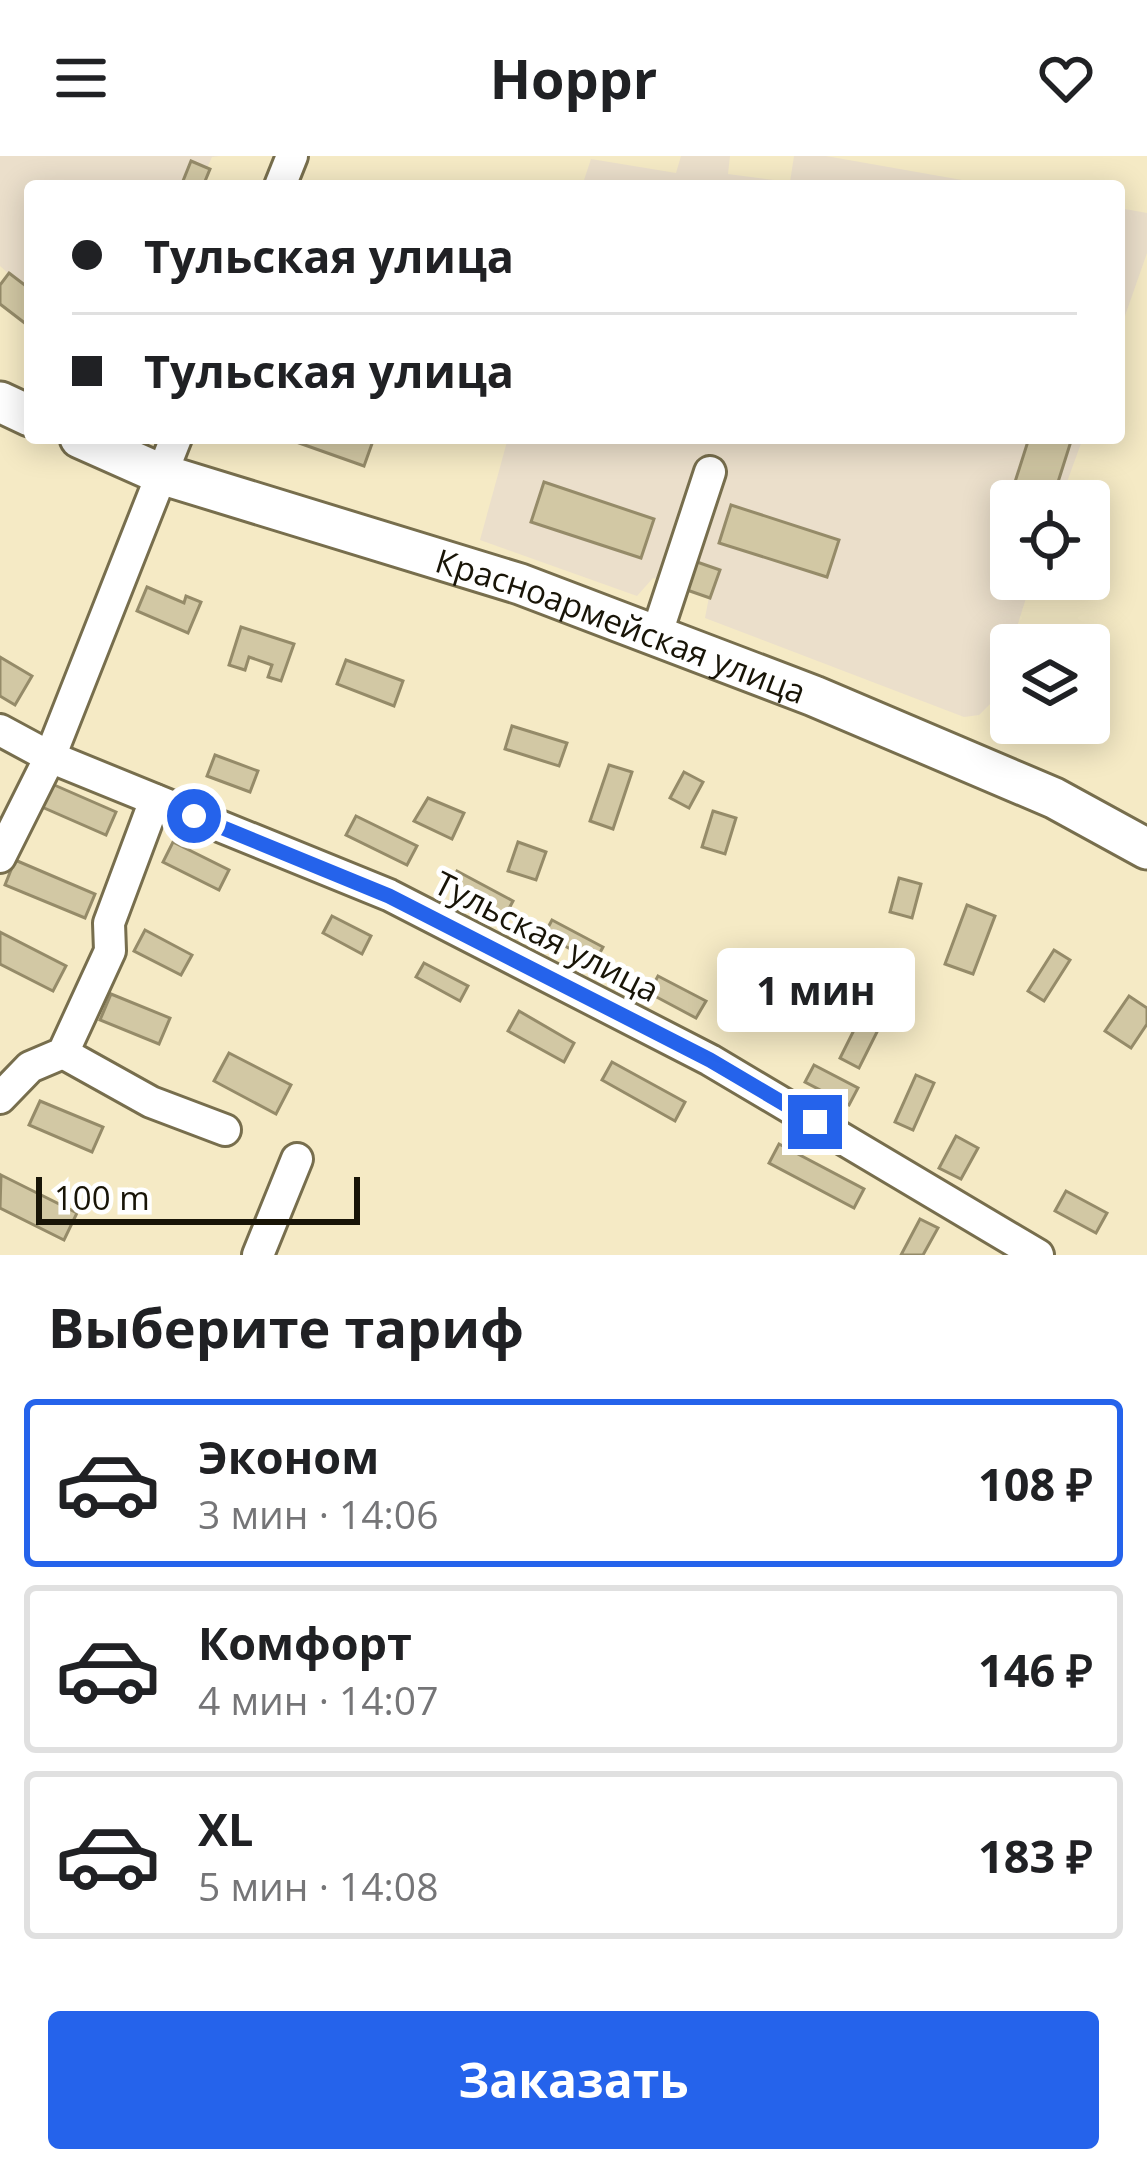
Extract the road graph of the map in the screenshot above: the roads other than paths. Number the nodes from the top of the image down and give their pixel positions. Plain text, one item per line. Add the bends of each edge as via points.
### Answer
1 (109, 444) edge
2 (168, 456) edge
3 (710, 472) dead end
4 (656, 636) junction
5 (0, 730) edge
6 (50, 757) junction
7 (155, 800) junction
8 (1147, 848) edge
9 (0, 856) edge
10 (63, 1053) junction
11 (0, 1098) edge
12 (225, 1130) dead end
13 (297, 1159) dead end
14 (258, 1255) edge
15 (1038, 1255) edge

1 - 2 main road, Красноармейская улица
2 - 4 main road, Красноармейская улица
2 - 6 street
3 - 4 street
4 - 8 main road, Красноармейская улица via 1054,798
5 - 6 street, Тульская улица
6 - 7 street, Тульская улица
6 - 9 street
7 - 10 street via 109,923 110,952
7 - 15 street, Тульская улица via 389,896 670,1039
10 - 11 street via 30,1067
10 - 12 street via 151,1102
13 - 14 street

